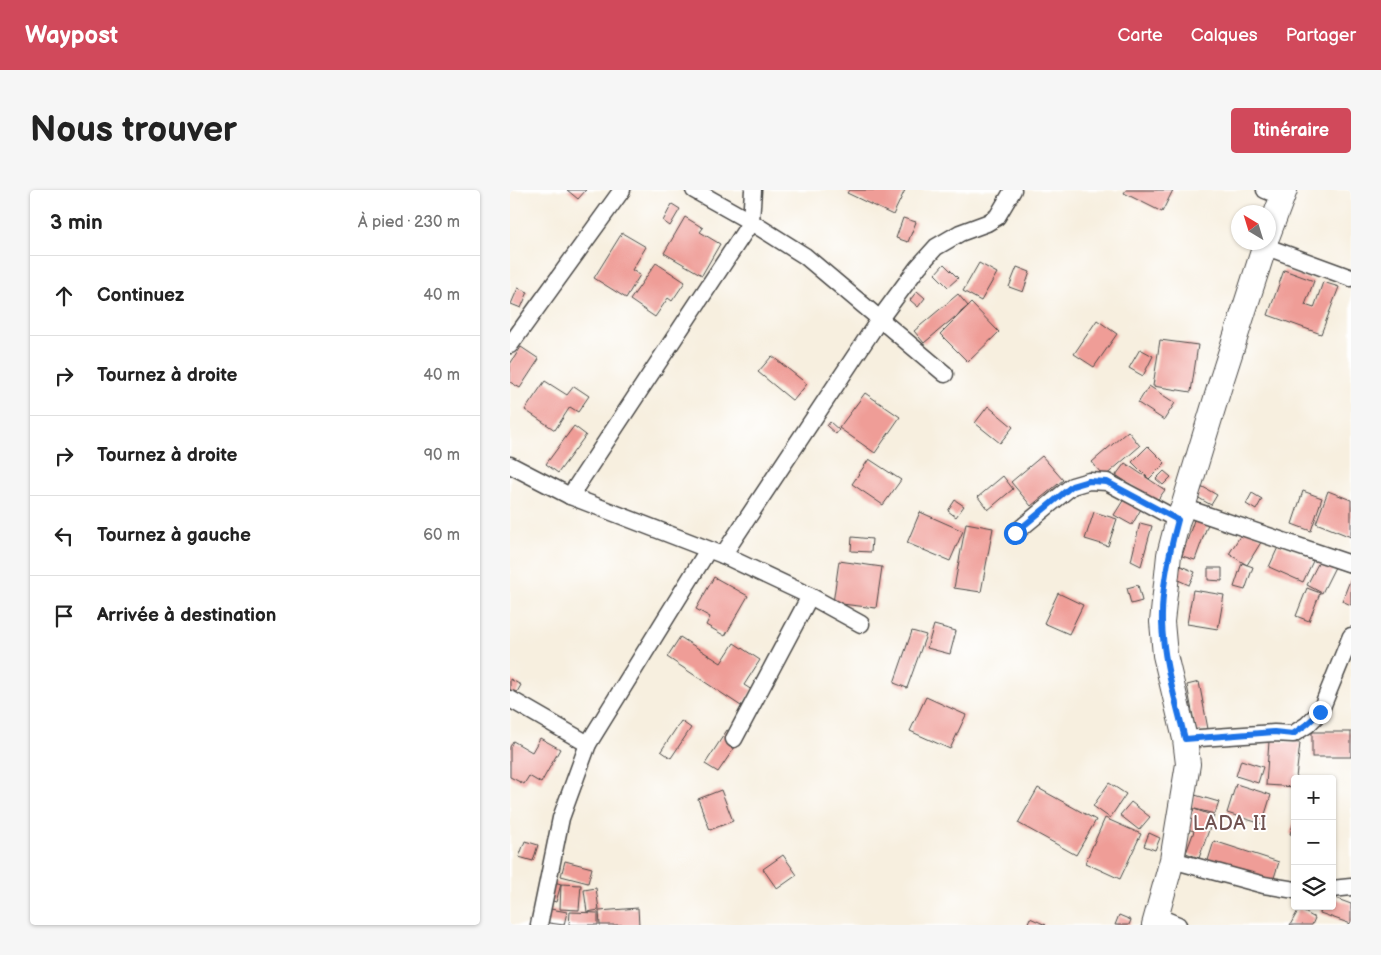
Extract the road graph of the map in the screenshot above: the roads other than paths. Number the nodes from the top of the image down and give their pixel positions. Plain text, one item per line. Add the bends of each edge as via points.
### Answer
1 (622, 190) edge
2 (694, 190) edge
3 (753, 190) edge
4 (1013, 190) edge
5 (1278, 192) edge
6 (1275, 205) edge
7 (751, 222) junction
8 (1276, 245) edge
9 (1263, 250) edge
10 (1351, 278) edge
11 (879, 320) junction
12 (510, 345) edge
13 (945, 374) dead end
14 (510, 465) edge
15 (570, 496) junction
16 (1181, 514) junction
17 (1015, 533) dead end
18 (715, 553) junction
19 (1351, 564) edge
20 (810, 596) junction
21 (861, 624) dead end
22 (1351, 636) edge
23 (510, 699) edge
24 (734, 739) dead end
25 (1185, 739) junction
26 (588, 744) junction
27 (1172, 860) junction
28 (1351, 887) edge
29 (1291, 889) edge
30 (1336, 889) edge
31 (1155, 921) edge
32 (539, 925) edge
33 (1178, 925) edge

1 - 12 street
2 - 7 street
3 - 7 street
4 - 11 street via 997,217 936,247
5 - 6 street
7 - 11 street via 805,256
7 - 15 street
8 - 10 street
9 - 16 street
11 - 13 street
11 - 18 street
14 - 15 street
15 - 18 street
16 - 17 street via 1107,482 1089,481 1072,486
16 - 19 street
16 - 25 street via 1169,555 1162,622
18 - 20 street
18 - 26 street
20 - 21 street
20 - 24 street
22 - 25 street via 1320,712 1293,734 1274,732
23 - 26 street
25 - 27 street via 1188,764
26 - 32 street via 561,818
27 - 29 street
27 - 31 street
28 - 30 street
31 - 33 street

